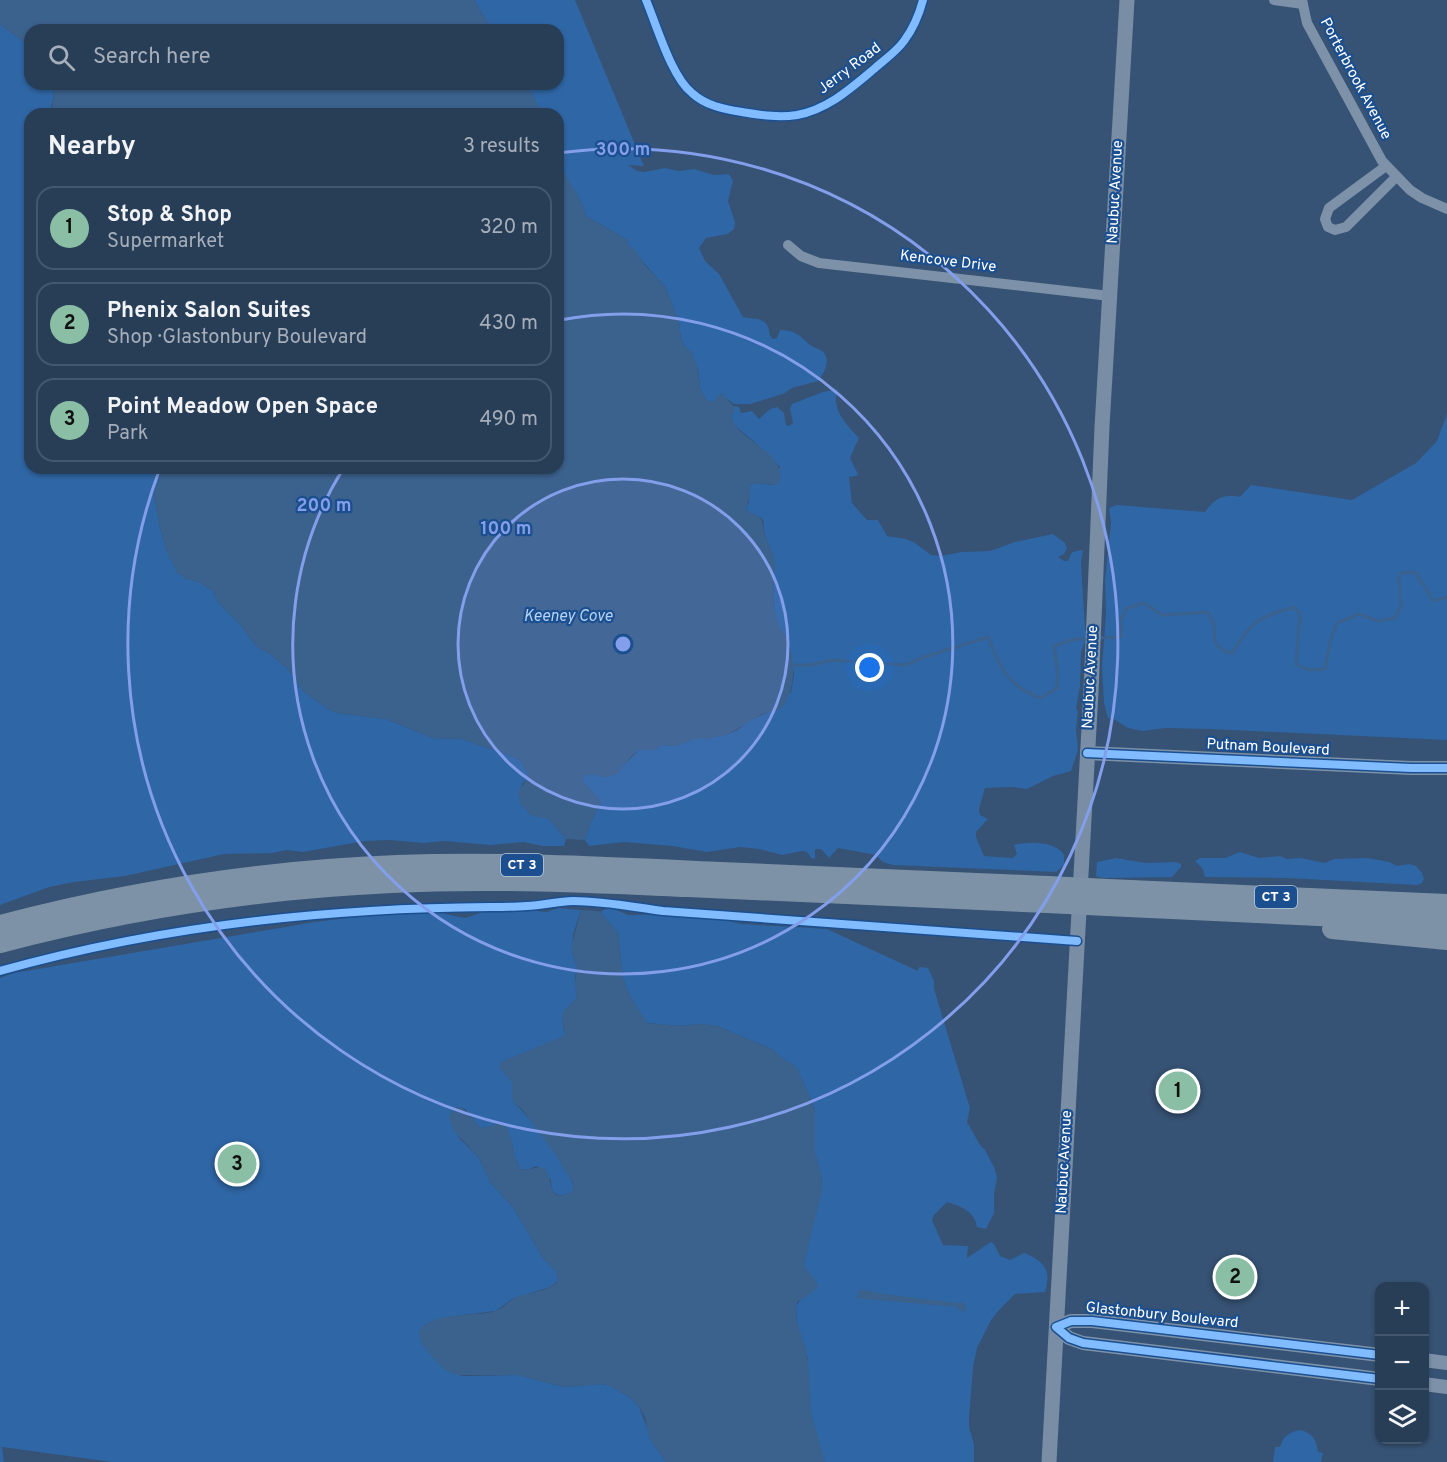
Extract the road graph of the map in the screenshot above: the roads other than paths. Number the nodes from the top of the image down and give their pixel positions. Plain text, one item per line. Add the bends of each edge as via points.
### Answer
1 (646, 0) edge
2 (923, 0) edge
3 (1127, 0) edge
4 (1274, 0) edge
5 (1303, 2) edge
6 (1386, 166) junction
7 (1395, 177) junction
8 (1447, 210) edge
9 (788, 245) dead end
10 (1110, 296) junction
11 (1087, 753) junction
12 (1447, 768) edge
13 (1048, 895) junction
14 (1107, 897) junction
15 (1446, 908) edge
16 (1241, 913) junction
17 (0, 926) edge
18 (1447, 940) edge
19 (0, 943) edge
20 (1056, 1327) junction
21 (1300, 1346) junction
22 (1322, 1348) junction
23 (1375, 1354) edge
24 (1429, 1361) edge
25 (1447, 1363) edge
26 (1297, 1369) junction
27 (1319, 1371) junction
28 (1375, 1378) edge
29 (1429, 1385) edge
30 (1447, 1387) edge
31 (1049, 1462) edge

1 - 2 street, Jerry Road via 678,76 690,92 720,108 779,117 814,110 849,90 902,44
3 - 10 main road, Naubuc Avenue
4 - 5 street
5 - 6 street, Porterbrook Avenue via 1307,23
6 - 7 street, Porterbrook Avenue
6 - 7 street via 1329,208 1325,219 1328,227 1346,227
7 - 8 street, Porterbrook Avenue via 1422,198
9 - 10 street, Kencove Drive via 819,263
10 - 11 main road, Naubuc Avenue
11 - 12 street, Putnam Boulevard
11 - 20 main road, Naubuc Avenue
13 - 14 highway, CT 3, bridge
13 - 17 highway, CT 3 via 576,866 394,865 201,884 92,903
13 - 19 highway, CT 3 via 560,882 406,882 297,889 188,903
14 - 15 highway, CT 3
14 - 16 highway, CT 3
15 - 16 highway, CT 3
16 - 18 highway via 1280,924
20 - 21 street, Glastonbury Boulevard via 1085,1320
20 - 26 street via 1083,1343
20 - 31 main road, Naubuc Avenue
21 - 22 street, Glastonbury Boulevard
21 - 26 street
22 - 23 street, Glastonbury Boulevard
22 - 27 street
24 - 25 street
26 - 27 street
27 - 28 street
29 - 30 street

